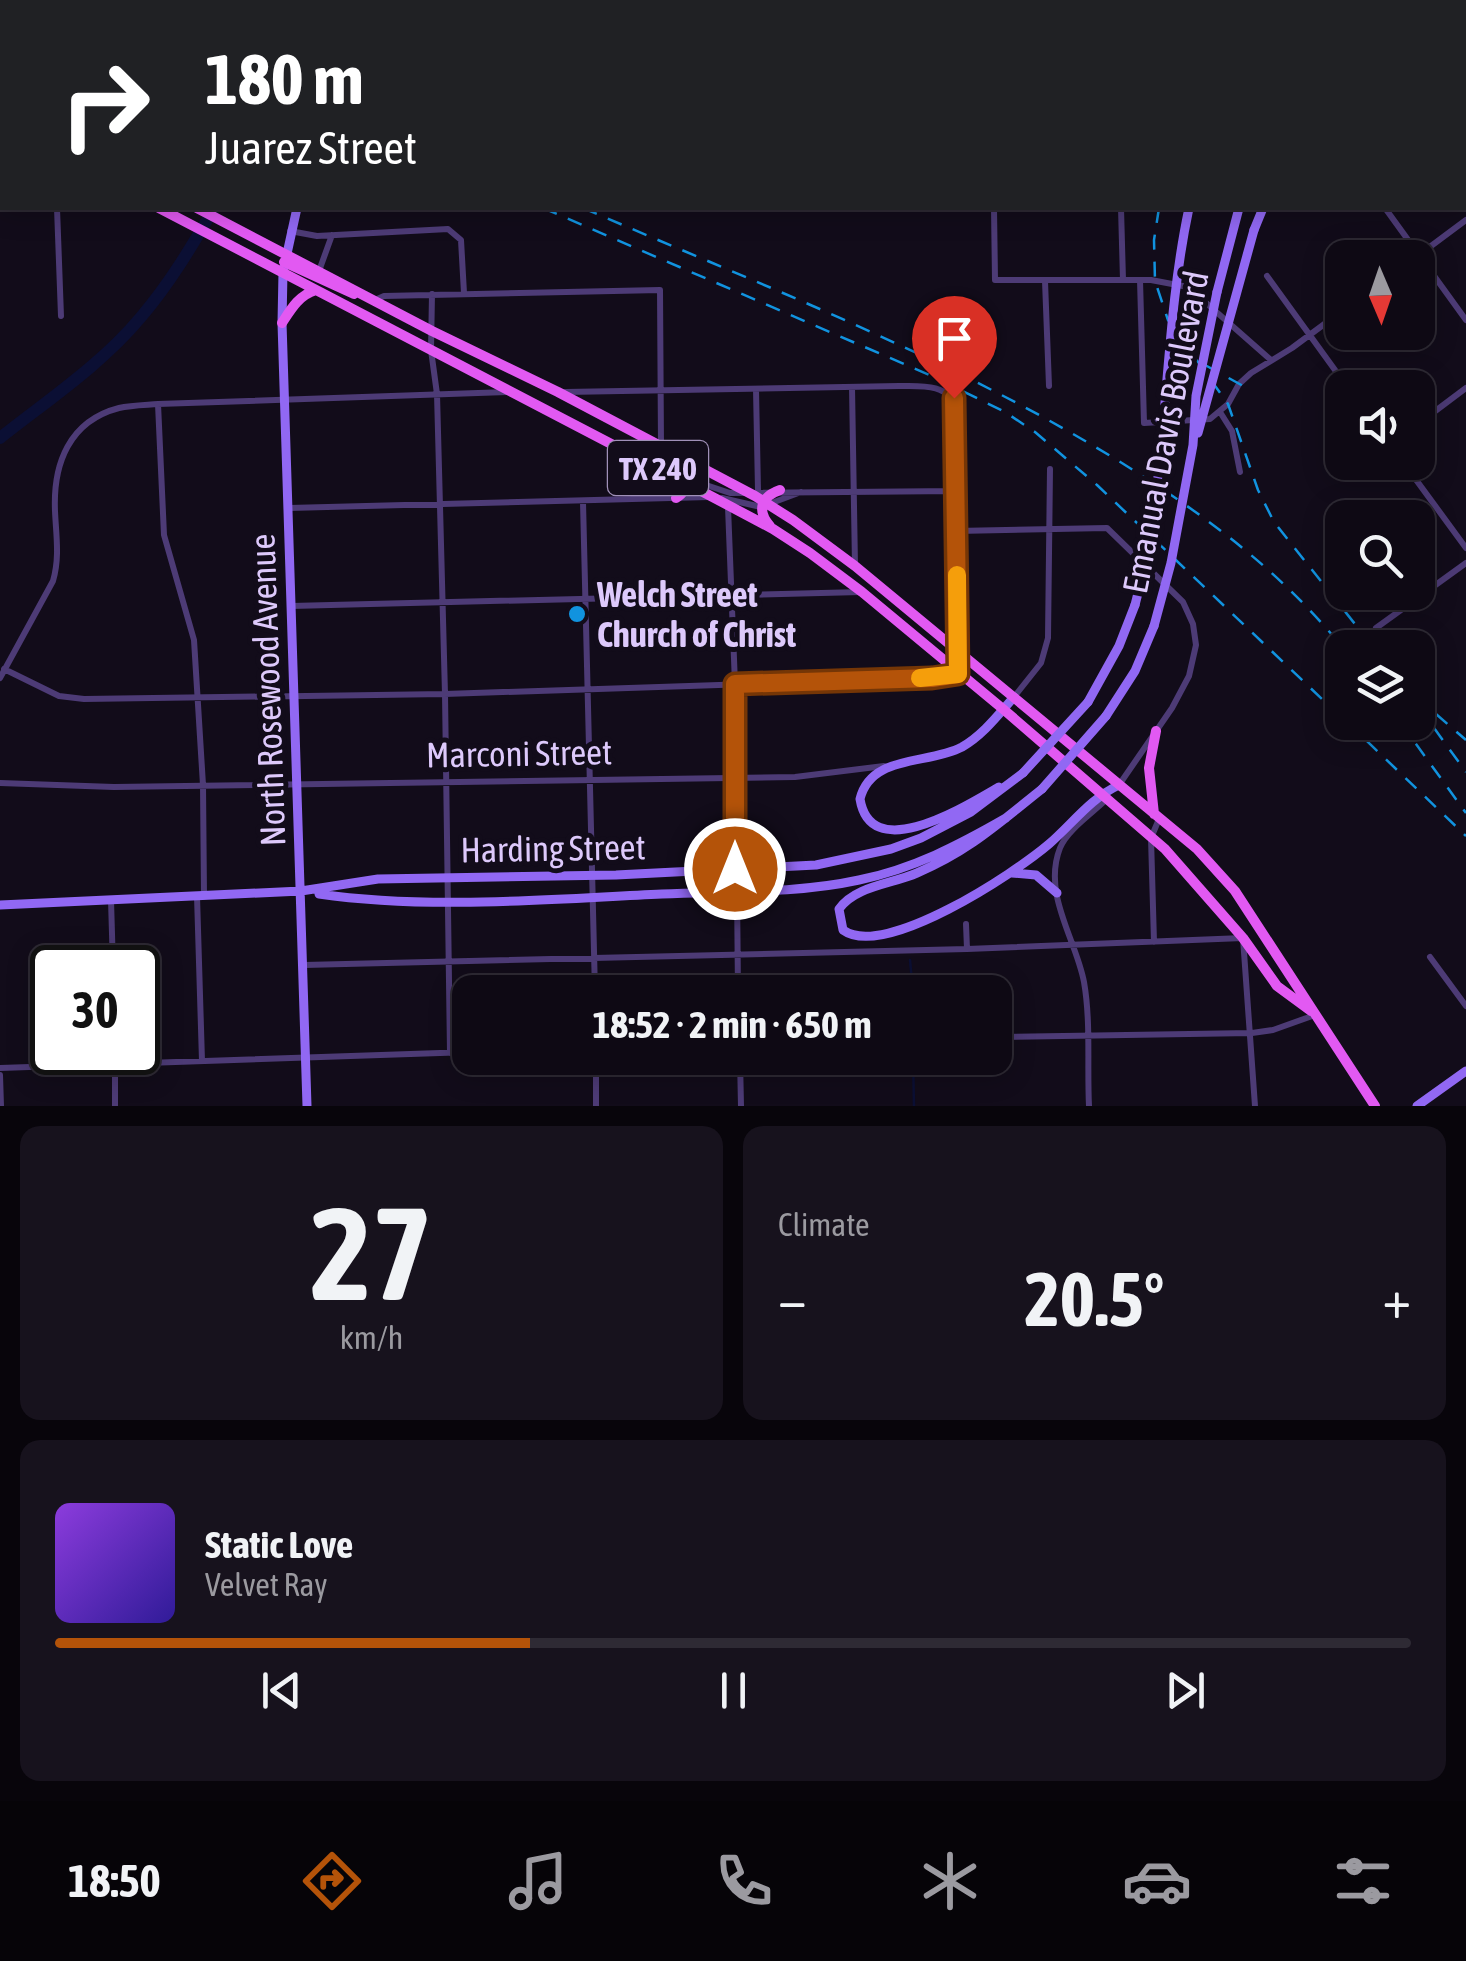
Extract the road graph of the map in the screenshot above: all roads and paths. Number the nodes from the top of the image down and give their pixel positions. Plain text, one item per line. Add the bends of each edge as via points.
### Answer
1 (57, 210) edge
2 (163, 210) edge
3 (201, 210) edge
4 (296, 210) edge
5 (994, 210) edge
6 (1121, 210) edge
7 (1189, 210) edge
8 (1238, 210) edge
9 (1262, 210) edge
10 (1386, 210) edge
11 (1466, 220) edge
12 (290, 231) junction
13 (332, 235) junction
14 (1406, 240) edge
15 (1435, 243) edge
16 (284, 263) junction
17 (319, 271) junction
18 (1267, 276) dead end
19 (1045, 280) junction
20 (1123, 280) junction
21 (1140, 280) junction
22 (1435, 280) edge
23 (317, 290) junction
24 (464, 293) junction
25 (432, 294) junction
26 (372, 299) junction
27 (61, 316) dead end
28 (1466, 320) edge
29 (282, 323) junction
30 (1325, 324) edge
31 (432, 331) junction
32 (1310, 335) junction
33 (431, 350) junction
34 (1271, 360) junction
35 (1335, 370) edge
36 (1049, 386) dead end
37 (852, 387) junction
38 (1466, 388) edge
39 (756, 389) junction
40 (514, 392) junction
41 (558, 392) junction
42 (660, 392) junction
43 (437, 394) junction
44 (286, 400) junction
45 (158, 404) junction
46 (1435, 411) edge
47 (1220, 412) junction
48 (1193, 445) junction
49 (661, 447) junction
50 (677, 455) junction
51 (1050, 469) dead end
52 (1240, 472) dead end
53 (1416, 480) edge
54 (688, 484) junction
55 (780, 490) joint
56 (956, 490) junction
57 (801, 492) junction
58 (856, 492) junction
59 (713, 497) junction
60 (676, 498) junction
61 (640, 500) junction
62 (760, 500) junction
63 (582, 502) junction
64 (440, 503) junction
65 (728, 506) junction
66 (289, 508) junction
67 (1049, 528) junction
68 (773, 529) junction
69 (956, 531) junction
70 (1466, 548) edge
71 (1466, 563) edge
72 (856, 566) junction
73 (862, 592) junction
74 (733, 597) junction
75 (585, 599) junction
76 (441, 603) junction
77 (291, 606) junction
78 (1376, 628) dead end
79 (960, 652) junction
80 (4, 669) junction
81 (958, 674) junction
82 (0, 678) edge
83 (735, 684) junction
84 (588, 689) junction
85 (446, 694) junction
86 (198, 696) junction
87 (293, 696) junction
88 (1014, 697) junction
89 (1003, 709) junction
90 (1156, 731) junction
91 (895, 764) junction
92 (1023, 773) junction
93 (735, 778) junction
94 (447, 780) junction
95 (592, 780) junction
96 (0, 783) edge
97 (203, 785) junction
98 (296, 785) junction
99 (1119, 785) junction
100 (1104, 796) junction
101 (1157, 817) junction
102 (1006, 818) junction
103 (1150, 838) junction
104 (735, 869) junction
105 (1010, 873) junction
106 (593, 875) junction
107 (447, 878) junction
108 (736, 891) junction
109 (301, 892) junction
110 (1057, 893) junction
111 (201, 896) junction
112 (593, 896) junction
113 (112, 900) junction
114 (447, 900) junction
115 (0, 904) edge
116 (966, 924) dead end
117 (1243, 938) junction
118 (1154, 942) junction
119 (113, 945) edge
120 (1073, 945) junction
121 (967, 949) junction
122 (738, 955) junction
123 (594, 957) junction
124 (1430, 957) dead end
125 (446, 960) junction
126 (304, 965) junction
127 (595, 975) edge
128 (738, 975) edge
129 (1466, 1006) edge
130 (1315, 1015) junction
131 (1252, 1033) junction
132 (1086, 1034) junction
133 (1012, 1036) edge
134 (450, 1052) joint
135 (306, 1057) junction
136 (202, 1061) junction
137 (160, 1062) edge
138 (30, 1070) edge
139 (0, 1072) edge
140 (1466, 1072) edge
141 (115, 1075) edge
142 (596, 1075) edge
143 (740, 1075) edge
144 (0, 1106) edge
145 (114, 1106) edge
146 (307, 1106) edge
147 (596, 1106) edge
148 (741, 1106) edge
149 (1089, 1106) edge
150 (1255, 1106) edge
151 (1375, 1106) edge
152 (1418, 1106) edge

1 - 27 street
2 - 16 main road, TX 240
3 - 16 main road, TX 240 via 244,231
4 - 12 street, North Rosewood Avenue
5 - 19 street via 995,280
6 - 20 street
7 - 92 street, Emanual Davis Boulevard, bridge via 1155,512 1135,605 1088,702
8 - 48 street, Emanual Davis Boulevard, bridge via 1196,396
9 - 48 street, bridge
10 - 14 street
11 - 15 street
12 - 13 street
12 - 16 street, North Rosewood Avenue
13 - 17 street
13 - 24 street via 442,228 460,238
16 - 17 main road, TX 240
16 - 23 main road, TX 240
16 - 26 main road
16 - 29 street, North Rosewood Avenue
17 - 26 main road, TX 240
18 - 32 street
19 - 20 street
19 - 36 street
20 - 21 street
21 - 34 street via 1194,290
21 - 47 street via 1144,423 1192,422
22 - 28 street
23 - 29 main road via 306,293
23 - 33 main road, TX 240
24 - 25 street
24 - 42 street via 660,290
25 - 26 street
25 - 31 street
26 - 31 main road, TX 240
29 - 44 street, North Rosewood Avenue
30 - 32 street
31 - 33 street
31 - 41 main road, TX 240
32 - 34 street
32 - 35 street
33 - 40 main road, TX 240
33 - 43 street
34 - 47 street via 1239,384
37 - 39 street
37 - 56 street via 924,386 954,398
37 - 58 street
38 - 46 street
39 - 42 street
39 - 62 street
40 - 43 street
40 - 54 main road, TX 240
41 - 42 street
41 - 49 main road, TX 240
42 - 49 street
43 - 44 street
43 - 64 street
44 - 45 street
44 - 66 street, North Rosewood Avenue
45 - 80 street via 94,418 70,440 56,471 54,580
45 - 86 street via 162,522 194,640
47 - 52 street via 1232,432
48 - 102 street, Emanual Davis Boulevard, bridge via 1171,563 1134,671 1106,716 1042,789
49 - 50 main road, TX 240
50 - 54 main road
50 - 62 main road, TX 240
51 - 67 street
53 - 70 street
54 - 59 main road, TX 240
54 - 60 main road
54 - 61 street
54 - 62 street via 701,481
55 - 57 street
55 - 62 main road
56 - 58 street
56 - 69 street
57 - 58 street
57 - 62 street
58 - 72 street
59 - 60 street
59 - 62 street
59 - 65 main road, TX 240
60 - 61 street
61 - 63 street
62 - 68 main road via 762,517
62 - 72 main road, TX 240
63 - 64 street
63 - 75 street
64 - 66 street
64 - 76 street
65 - 68 main road, TX 240
65 - 74 street
66 - 77 street, North Rosewood Avenue
67 - 69 street
67 - 88 street via 1048,638 1041,663
67 - 90 street via 1101,527 1182,602 1193,624 1193,666
68 - 73 main road, TX 240
69 - 79 street
71 - 78 street
72 - 79 main road, TX 240
73 - 74 street
73 - 81 main road, TX 240
74 - 75 street
74 - 83 street
75 - 76 street
75 - 84 street
76 - 77 street
76 - 85 street
77 - 87 street, North Rosewood Avenue
79 - 81 street
79 - 88 main road, TX 240
80 - 82 street
80 - 86 street via 60,696
81 - 83 street
81 - 89 main road, TX 240
83 - 84 street
83 - 93 street
84 - 85 street
84 - 95 street
85 - 87 street
85 - 94 street
86 - 87 street
86 - 97 street
87 - 98 street, North Rosewood Avenue
88 - 89 street, Marconi Street
88 - 99 main road, TX 240
89 - 91 street, Marconi Street via 965,745
89 - 100 main road, TX 240
90 - 99 street
90 - 101 main road via 1150,801
91 - 92 street via 871,776 860,799 871,824 890,831 946,815
91 - 93 street, Marconi Street
92 - 104 street, Harding Street via 971,812 891,849 816,865
93 - 95 street, Marconi Street
93 - 104 street
94 - 95 street, Marconi Street
94 - 98 street, Marconi Street
94 - 107 street
95 - 106 street
96 - 97 street, Marconi Street
97 - 98 street, Marconi Street
97 - 111 street
98 - 109 street, North Rosewood Avenue
99 - 100 street
99 - 101 main road, TX 240
100 - 103 main road, TX 240
100 - 105 street
100 - 110 street via 1062,842
101 - 103 street
101 - 130 main road, TX 240 via 1235,891
102 - 105 street via 958,854 850,896 839,909 840,924 858,937 886,933
102 - 108 street, Harding Street via 954,848 887,874 831,886
103 - 117 main road, TX 240
103 - 118 street
104 - 106 street, Harding Street
104 - 108 street
105 - 110 street via 1036,875
106 - 107 street, Harding Street
106 - 112 street
107 - 109 street, Harding Street via 378,879
107 - 114 street
108 - 112 street, Harding Street
108 - 122 street
109 - 111 street, Harding Street
109 - 114 street, Harding Street
109 - 126 street, North Rosewood Avenue
110 - 120 street
111 - 113 street, Harding Street
111 - 136 street
112 - 114 street, Harding Street
112 - 123 street
113 - 115 street, Harding Street
113 - 119 street
114 - 125 street
116 - 121 street
117 - 118 street
117 - 130 main road, TX 240 via 1277,986
117 - 131 street
118 - 120 street
120 - 121 street
120 - 132 street via 1085,990
121 - 122 street
122 - 123 street
122 - 128 street
123 - 125 street
123 - 127 street
124 - 129 street
125 - 126 street
125 - 134 street
126 - 135 street, North Rosewood Avenue
130 - 131 street
130 - 151 main road, TX 240
131 - 132 street
131 - 150 street
132 - 133 street
132 - 149 street
134 - 135 street
135 - 136 street
135 - 146 street, North Rosewood Avenue
136 - 137 street
138 - 139 street
139 - 144 street
140 - 152 street
141 - 145 street
142 - 147 street
143 - 148 street

